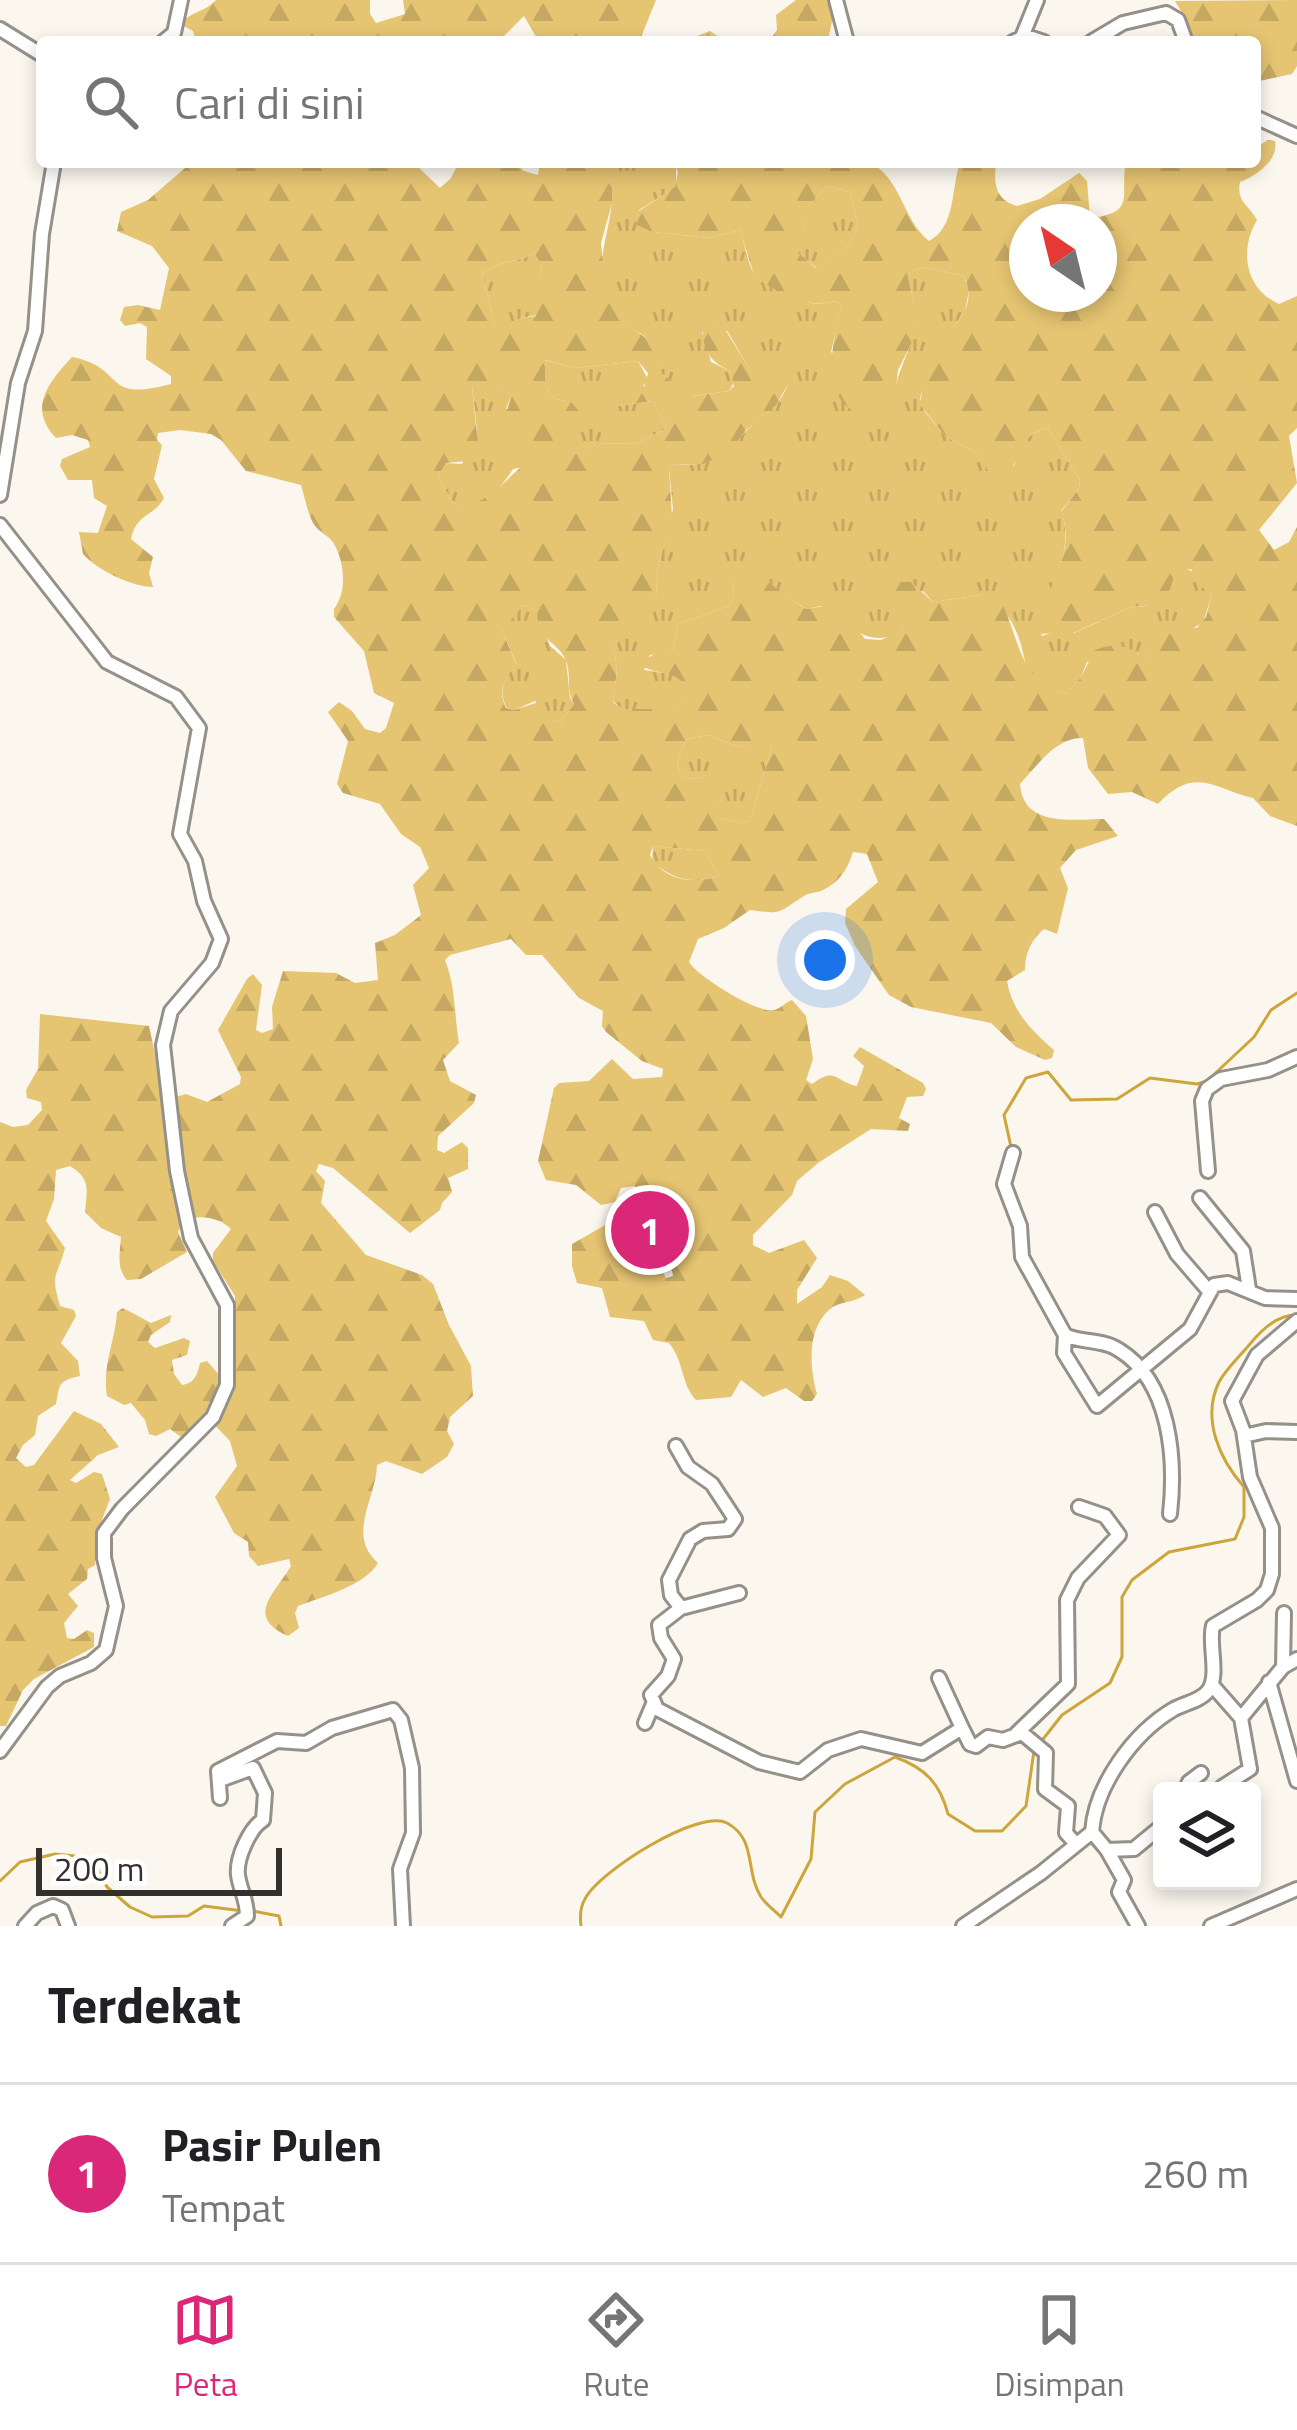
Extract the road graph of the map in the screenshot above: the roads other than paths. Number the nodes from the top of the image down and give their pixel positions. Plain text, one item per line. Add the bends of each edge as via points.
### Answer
1 (181, 0) edge
2 (836, 0) edge
3 (1036, 0) edge
4 (0, 29) edge
5 (170, 36) edge
6 (845, 36) edge
7 (1018, 36) edge
8 (1101, 36) edge
9 (1184, 36) edge
10 (36, 51) edge
11 (1261, 120) edge
12 (1297, 136) edge
13 (53, 168) edge
14 (0, 495) edge
15 (0, 526) edge
16 (1297, 1057) edge
17 (1013, 1153) dead end
18 (1208, 1171) dead end
19 (1200, 1198) dead end
20 (1155, 1212) dead end
21 (1249, 1289) junction
22 (1208, 1290) junction
23 (1297, 1299) edge
24 (1297, 1321) edge
25 (1065, 1335) junction
26 (1142, 1370) junction
27 (1297, 1432) edge
28 (1244, 1436) junction
29 (676, 1446) dead end
30 (1079, 1507) dead end
31 (1170, 1514) dead end
32 (739, 1593) dead end
33 (681, 1608) junction
34 (1284, 1613) dead end
35 (1297, 1659) edge
36 (1283, 1666) junction
37 (939, 1678) dead end
38 (1269, 1682) junction
39 (1212, 1685) junction
40 (653, 1705) junction
41 (1241, 1718) junction
42 (645, 1723) dead end
43 (962, 1728) junction
44 (1017, 1732) junction
45 (0, 1751) edge
46 (1202, 1774) dead end
47 (220, 1780) junction
48 (1297, 1781) edge
49 (1189, 1782) edge
50 (1229, 1782) edge
51 (220, 1798) dead end
52 (1092, 1832) junction
53 (1153, 1833) edge
54 (1076, 1844) junction
55 (1107, 1850) junction
56 (1297, 1888) edge
57 (25, 1926) edge
58 (68, 1926) edge
59 (232, 1926) edge
60 (403, 1926) edge
61 (963, 1926) edge
62 (1138, 1926) edge
63 (1211, 1926) edge

1 - 5 street
2 - 6 street
3 - 7 street
4 - 10 street
8 - 9 street via 1166,13
11 - 12 street
13 - 14 street via 40,301
15 - 45 street via 107,662 176,697 199,728 180,834 221,939 212,963 171,1011 164,1045 186,1216 193,1248 227,1305 230,1353 213,1417 104,1533 116,1606 106,1650 47,1687
16 - 18 street via 1207,1089
17 - 25 street via 1004,1184 1022,1257
19 - 21 street via 1243,1251
20 - 22 street
21 - 22 street via 1220,1282
21 - 23 street
22 - 26 street via 1190,1329
24 - 28 street via 1257,1355 1234,1393
25 - 26 street via 1114,1347
25 - 26 street via 1064,1353 1095,1406
26 - 31 street via 1172,1452
27 - 28 street
28 - 39 street via 1250,1477 1272,1528 1272,1574 1257,1600 1213,1626
29 - 33 street via 734,1519 728,1529 689,1540 669,1580
30 - 44 street via 1106,1516 1118,1535 1067,1600 1068,1684
32 - 33 street
33 - 40 street via 658,1626 674,1659
34 - 36 street
35 - 36 street
36 - 38 street
37 - 43 street
38 - 41 street
38 - 48 street
39 - 41 street
39 - 52 street via 1168,1713 1116,1767 1097,1801
40 - 42 street
40 - 43 street via 759,1762 800,1772 853,1741 923,1753
41 - 50 street via 1250,1769
43 - 44 street via 973,1745
44 - 54 street via 1039,1748 1045,1790 1067,1805 1066,1833
46 - 49 street
47 - 51 street
47 - 59 street via 252,1768 262,1782 263,1820 238,1869 247,1913
47 - 60 street via 219,1769 278,1741 306,1743 394,1711 412,1768 413,1833 400,1863
52 - 54 street
52 - 55 street
53 - 55 street via 1134,1849
54 - 61 street
55 - 62 street
56 - 63 street
57 - 58 street via 53,1906

